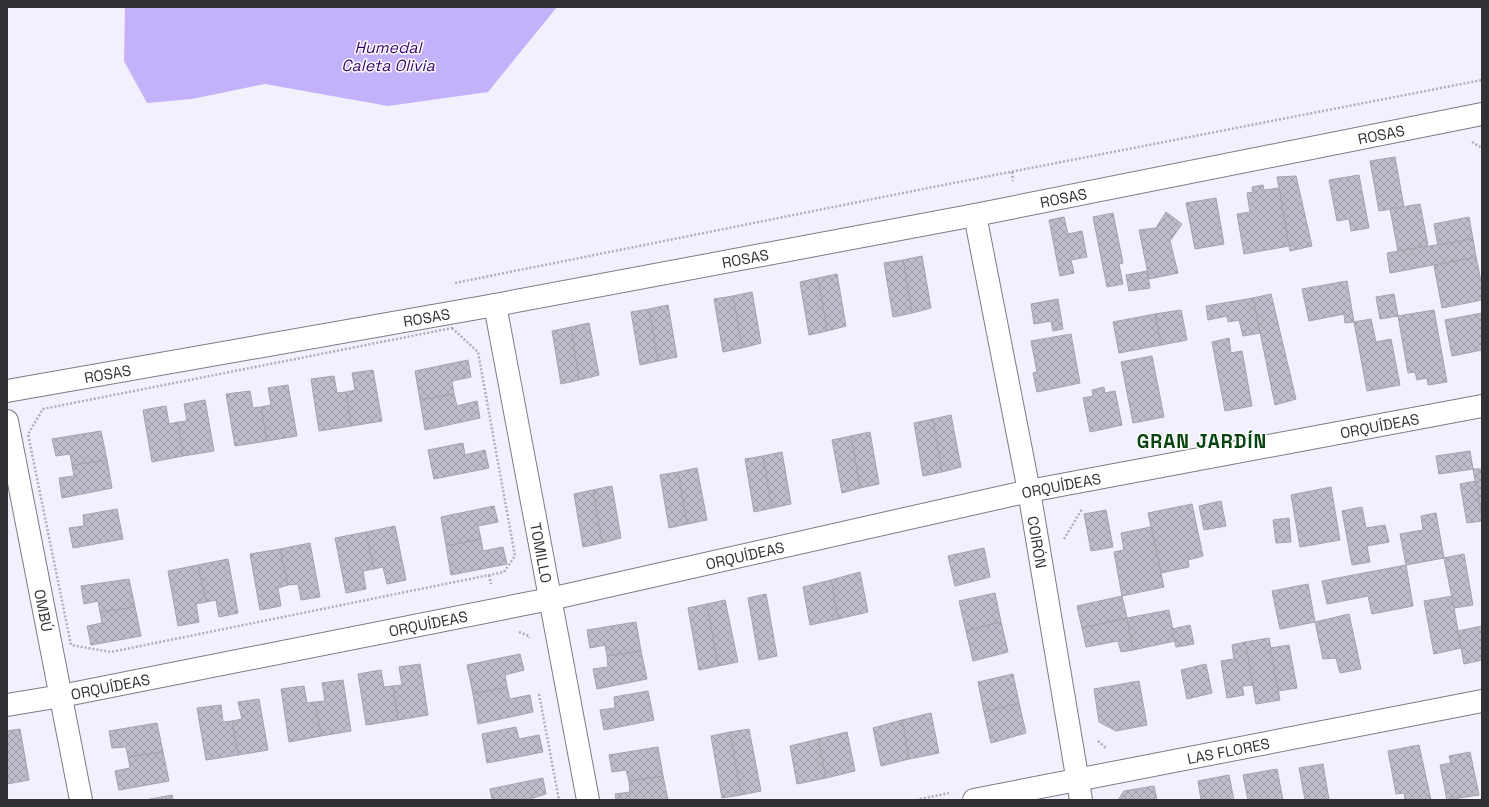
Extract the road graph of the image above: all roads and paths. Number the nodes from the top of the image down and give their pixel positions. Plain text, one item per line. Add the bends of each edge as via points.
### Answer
1 (1482, 80) edge
2 (1482, 114) edge
3 (1466, 139) dead end
4 (1482, 148) edge
5 (975, 215) junction
6 (452, 284) dead end
7 (495, 305) junction
8 (7, 391) edge
9 (1482, 406) edge
10 (7, 421) edge
11 (1029, 491) junction
12 (1086, 508) dead end
13 (1063, 540) dead end
14 (550, 599) junction
15 (529, 636) dead end
16 (530, 640) dead end
17 (71, 645) joint
18 (539, 691) dead end
19 (60, 696) junction
20 (1482, 701) edge
21 (7, 705) edge
22 (1079, 790) edge
23 (964, 796) edge
24 (80, 800) edge
25 (559, 800) edge
26 (588, 800) edge
27 (916, 800) edge

1 - 6 path
2 - 5 street, ROSAS
3 - 4 path
5 - 7 street, ROSAS
5 - 11 street, COIRÓN
7 - 8 street, ROSAS
7 - 14 street, TOMILLO
9 - 11 street, ORQUÍDEAS
10 - 19 street, OMBÚ
11 - 14 street, ORQUÍDEAS
11 - 22 street, COIRÓN
12 - 13 path via 1081,509
14 - 19 street, ORQUÍDEAS
14 - 26 street, TOMILLO
15 - 16 path
17 - 17 path via 111,652 504,572 515,556 478,352 452,328 43,409 28,434
18 - 25 path
19 - 21 street, ORQUÍDEAS
19 - 24 street, OMBÚ
20 - 22 street, LAS FLORES
22 - 23 street, LAS FLORES
23 - 27 path

